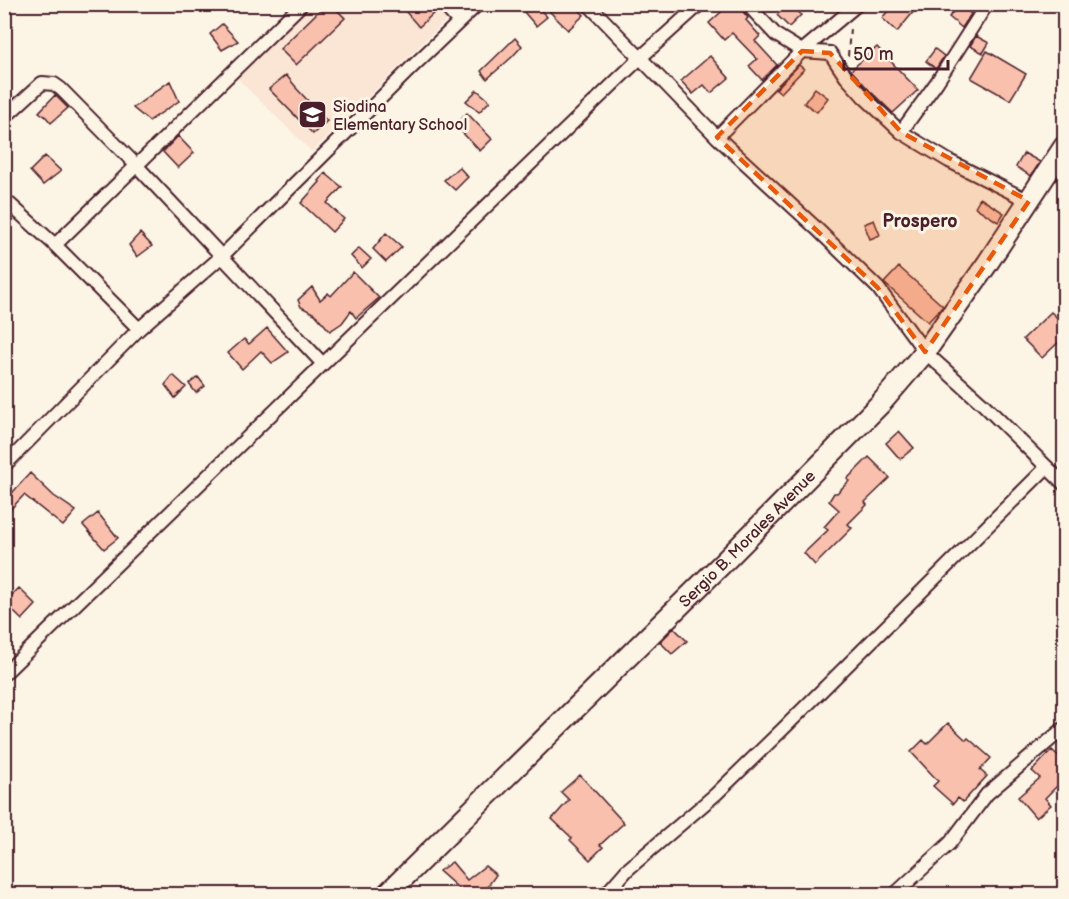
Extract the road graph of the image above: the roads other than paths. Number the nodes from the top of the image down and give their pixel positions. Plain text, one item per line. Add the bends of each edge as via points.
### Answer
1 (302, 4) edge
2 (443, 4) edge
3 (478, 4) edge
4 (588, 4) edge
5 (700, 4) edge
6 (747, 4) edge
7 (987, 4) edge
8 (852, 7) edge
9 (459, 22) junction
10 (802, 51) junction
11 (640, 58) junction
12 (4, 118) edge
13 (901, 132) junction
14 (717, 137) junction
15 (1065, 147) edge
16 (137, 166) junction
17 (4, 199) edge
18 (1029, 201) junction
19 (55, 245) junction
20 (222, 256) junction
21 (140, 329) junction
22 (925, 352) junction
23 (323, 364) junction
24 (4, 466) edge
25 (1047, 467) junction
26 (1065, 484) edge
27 (4, 674) edge
28 (1065, 728) edge
29 (902, 892) edge
30 (387, 894) edge
31 (606, 894) edge

1 - 16 street
2 - 9 street
3 - 9 street
4 - 11 street
5 - 11 street
6 - 10 street via 776,35
7 - 13 street
8 - 10 street
9 - 20 street
10 - 13 street via 830,53 846,77
10 - 14 street
11 - 14 street
11 - 23 street
12 - 16 street via 42,83 54,84
13 - 18 street
14 - 22 street via 878,288
15 - 18 main road, Sergio B. Morales Avenue
16 - 19 street
16 - 20 street
17 - 19 street
18 - 22 main road, Sergio B. Morales Avenue
19 - 21 street
20 - 21 street
20 - 23 street
21 - 24 street
22 - 25 street
22 - 30 main road, Sergio B. Morales Avenue via 839,447
23 - 27 street
25 - 26 street
25 - 31 street via 767,745 627,870
28 - 29 street via 987,794 950,843

